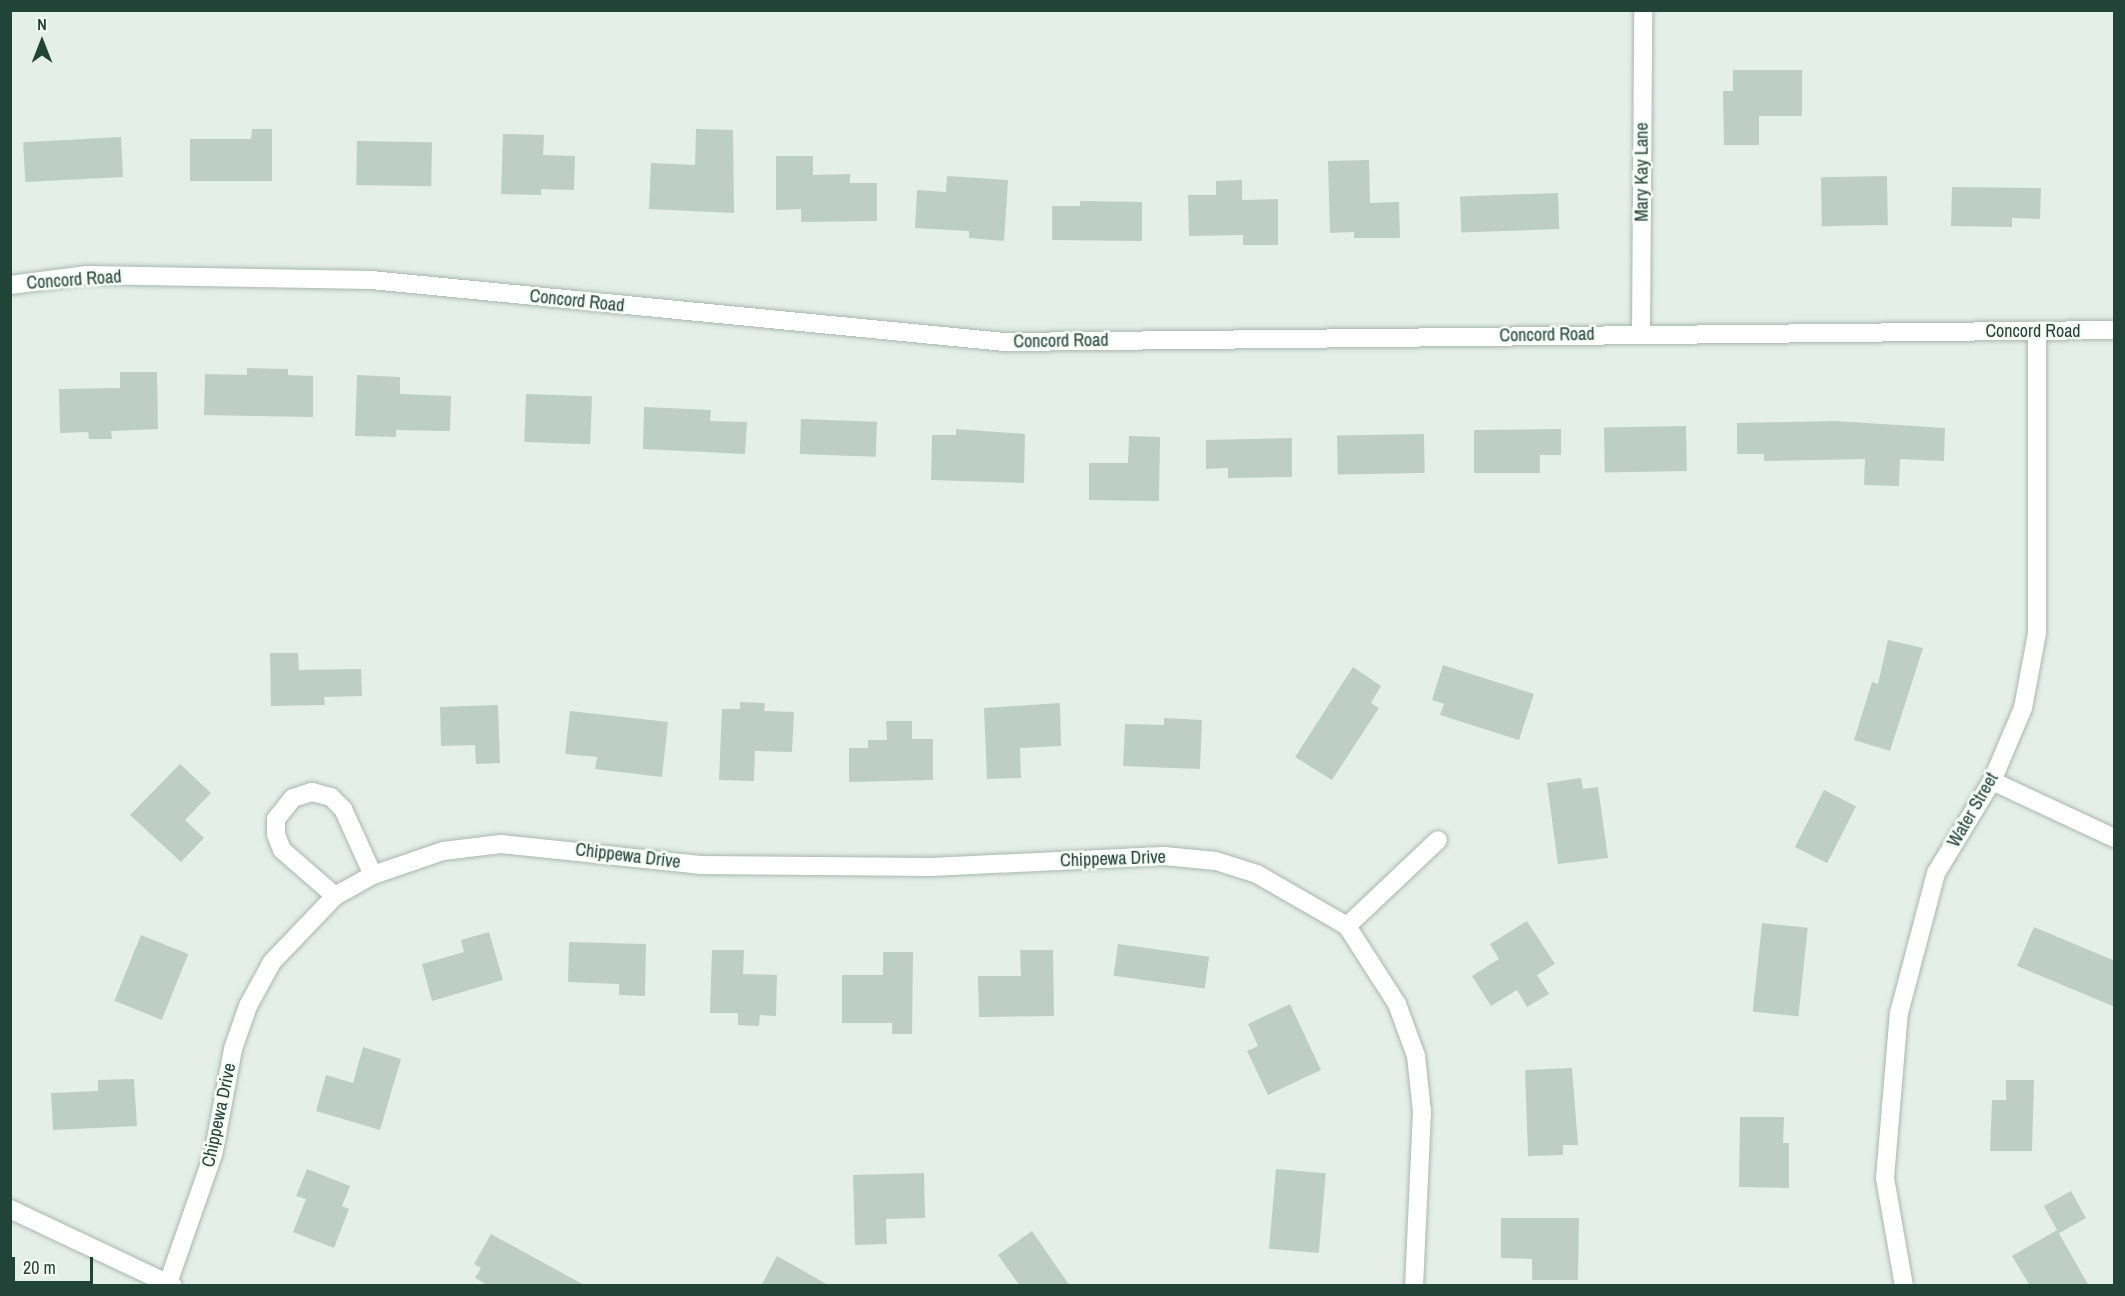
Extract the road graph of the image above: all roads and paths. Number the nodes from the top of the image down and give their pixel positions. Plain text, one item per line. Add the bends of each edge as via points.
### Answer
1 (1643, 10) edge
2 (10, 285) edge
3 (2115, 330) edge
4 (2037, 331) junction
5 (1641, 334) junction
6 (1992, 781) junction
7 (2115, 838) edge
8 (1438, 840) dead end
9 (373, 875) junction
10 (335, 896) junction
11 (1347, 926) junction
12 (10, 1209) edge
13 (169, 1285) edge
14 (1413, 1286) edge
15 (1905, 1286) edge

1 - 5 street, Mary Kay Lane
2 - 5 street, Concord Road via 87,275 371,280 1004,342
3 - 4 street, Concord Road
4 - 5 street, Concord Road
4 - 6 street, Water Street via 2037,633 2022,708
6 - 7 street
6 - 15 street, Water Street via 1936,873 1899,1012 1885,1178
8 - 11 street
9 - 10 street, Chippewa Drive
9 - 10 street via 344,809 331,797 312,792 293,798 276,819 282,850
9 - 11 street, Chippewa Drive via 444,851 501,844 700,865 931,867 1164,856 1216,861 1257,874
10 - 13 street, Chippewa Drive via 272,963 248,1006 233,1049 213,1155
11 - 14 street, Chippewa Drive via 1397,1005 1416,1056 1422,1123
12 - 13 street

